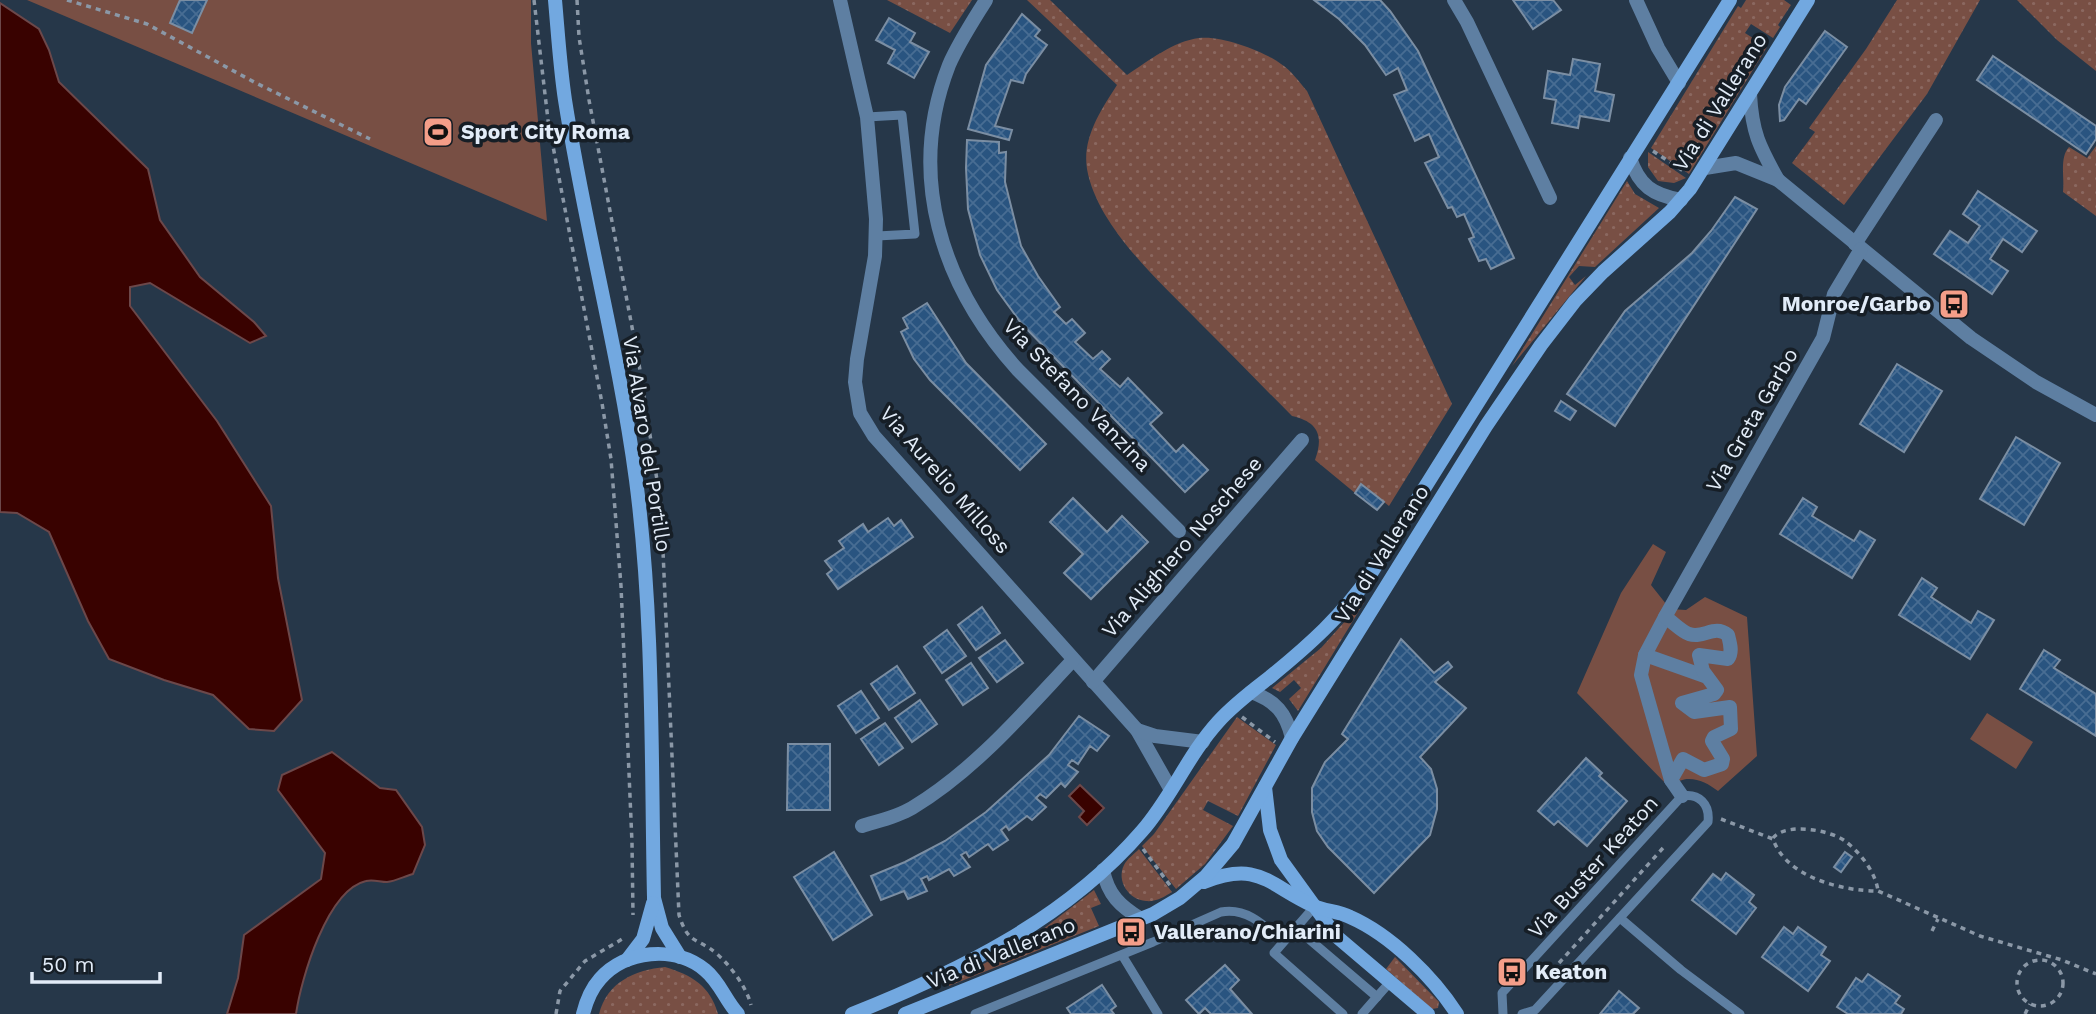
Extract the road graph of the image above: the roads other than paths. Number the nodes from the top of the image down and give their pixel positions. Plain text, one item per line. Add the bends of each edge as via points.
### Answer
1 (555, 0) edge
2 (839, 0) edge
3 (986, 0) edge
4 (1454, 0) edge
5 (1636, 0) edge
6 (1730, 0) edge
7 (1808, 0) edge
8 (1679, 83) junction
9 (1750, 94) junction
10 (867, 117) junction
11 (1936, 120) dead end
12 (1630, 158) junction
13 (1705, 169) junction
14 (1778, 180) junction
15 (932, 184) junction
16 (910, 187) junction
17 (1550, 198) dead end
18 (1681, 200) junction
19 (877, 236) junction
20 (1858, 246) junction
21 (2096, 415) edge
22 (1302, 440) dead end
23 (1179, 531) dead end
24 (1668, 613) junction
25 (1645, 655) junction
26 (1073, 660) junction
27 (1707, 677) junction
28 (1093, 682) junction
29 (1251, 692) junction
30 (1138, 730) junction
31 (1203, 742) junction
32 (1288, 744) junction
33 (1671, 780) junction
34 (1265, 787) junction
35 (1171, 790) junction
36 (1682, 796) junction
37 (862, 826) dead end
38 (1103, 870) junction
39 (1196, 885) junction
40 (654, 898) junction
41 (1315, 906) junction
42 (1350, 917) junction
43 (1620, 918) junction
44 (1141, 919) junction
45 (1296, 928) junction
46 (1336, 936) junction
47 (1283, 942) junction
48 (1122, 955) junction
49 (680, 957) junction
50 (627, 961) junction
51 (1390, 982) junction
52 (1377, 997) junction
53 (1446, 1007) edge
54 (733, 1010) edge
55 (583, 1014) edge
56 (852, 1014) edge
57 (905, 1014) edge
58 (975, 1014) edge
59 (1158, 1014) edge
60 (1343, 1014) edge
61 (1362, 1014) edge
62 (1428, 1014) edge
63 (1457, 1014) edge
64 (1503, 1014) edge
65 (1521, 1014) edge
66 (1740, 1014) edge

1 - 40 street, Via Alvaro del Portillo via 565,98 640,514
2 - 10 street, Via Aurelio Milloss
3 - 15 street, Via Stefano Vanzina via 955,53 940,94
4 - 17 street
5 - 8 street
6 - 8 street, Via di Vallerano
7 - 9 street, Via di Vallerano
8 - 12 street, Via di Vallerano
9 - 13 street, Via di Vallerano
9 - 14 street via 1757,142
10 - 16 lane via 902,115
10 - 19 street, Via Aurelio Milloss
11 - 20 street, Via Greta Garbo
12 - 18 street via 1645,187
12 - 29 street, Via di Vallerano via 1358,592 1319,635
13 - 14 street via 1736,163
13 - 18 street, Via di Vallerano
14 - 20 street
15 - 16 lane
15 - 23 street, Via Stefano Vanzina via 943,247 992,339
16 - 19 lane via 915,234
18 - 32 street, Via di Vallerano via 1575,301 1529,361
19 - 26 street, Via Aurelio Milloss via 855,372 855,393 864,420
20 - 21 street via 1984,347
20 - 24 street, Via Greta Garbo via 1834,294 1823,338
22 - 28 street, Via Alighiero Noschese
24 - 25 street, Via Greta Garbo
24 - 27 street via 1688,633 1715,629 1728,635 1728,659 1699,655
25 - 27 street
25 - 33 street via 1641,675
26 - 28 street, Via Aurelio Milloss
26 - 37 street via 956,778 910,810
27 - 33 street via 1717,690 1714,694 1682,703 1694,712 1730,707 1731,729 1712,741 1724,759 1722,764 1703,770 1682,759
28 - 30 street, Via Aurelio Milloss
29 - 31 street, Via di Vallerano
29 - 32 street via 1279,708 1288,723
30 - 31 street
30 - 35 street, Via Aurelio Milloss
31 - 35 street, Via di Vallerano
32 - 34 street, Via di Vallerano
33 - 36 street
34 - 39 street, Via di Vallerano via 1227,851
34 - 41 street via 1276,850
35 - 38 street, Via di Vallerano via 1142,832
36 - 43 lane, Via Buster Keaton via 1700,799 1708,809 1708,822
36 - 64 lane, Via Buster Keaton via 1502,993
38 - 44 street via 1113,897
38 - 56 street, Via di Vallerano via 1038,920 985,953
39 - 41 street via 1249,873
39 - 44 street, Via di Vallerano
40 - 49 street, Via Alvaro del Portillo via 662,928
40 - 50 street, Via Alvaro del Portillo via 643,939
41 - 42 street
41 - 45 lane
41 - 46 street
42 - 46 lane
42 - 53 street via 1395,945 1424,971
43 - 65 lane via 1535,1010
43 - 66 lane
44 - 57 street, Via di Vallerano
45 - 47 lane
45 - 52 lane
46 - 51 street
47 - 48 lane via 1248,915 1226,911
47 - 60 lane via 1273,953
48 - 58 lane
48 - 59 lane
49 - 50 street via 654,954
49 - 54 street via 705,970
50 - 55 street via 600,980
51 - 52 lane
51 - 62 street
52 - 61 lane
53 - 63 street

